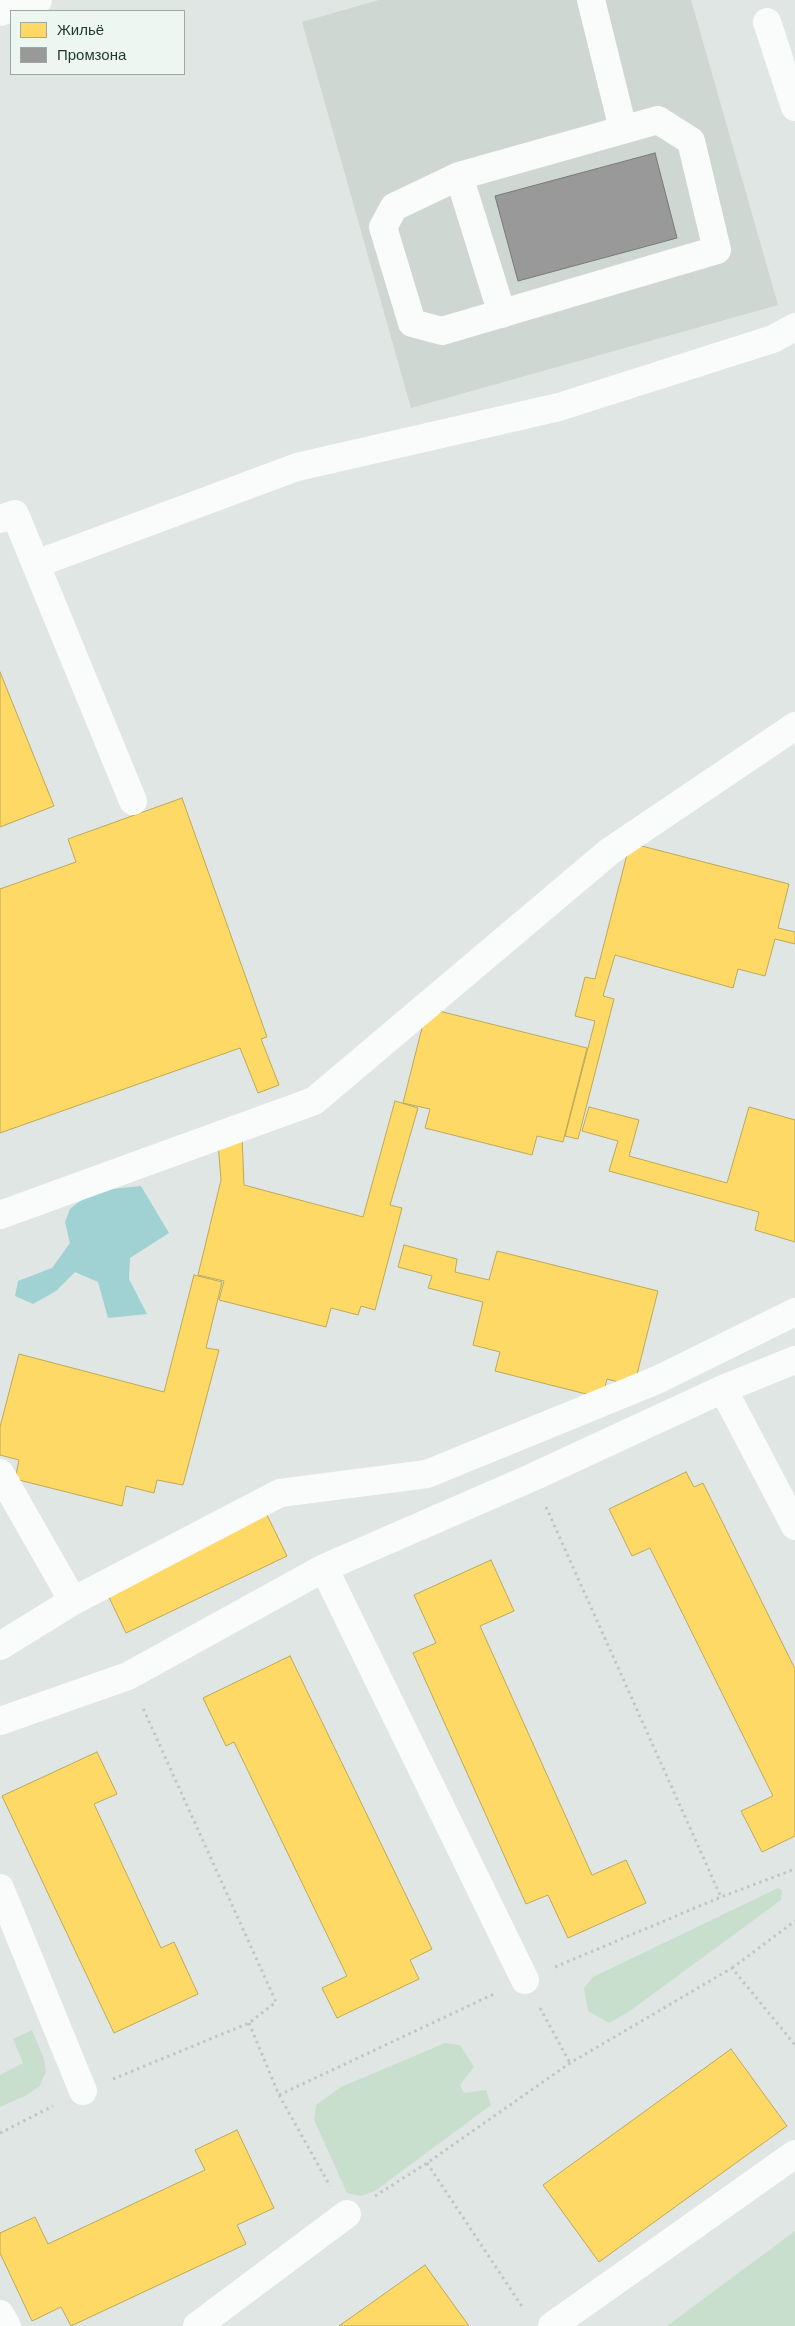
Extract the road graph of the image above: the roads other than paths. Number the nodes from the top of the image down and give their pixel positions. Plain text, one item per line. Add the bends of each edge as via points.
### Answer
1 (38, 0) edge
2 (591, 0) edge
3 (0, 12) edge
4 (767, 22) dead end
5 (795, 107) edge
6 (623, 130) junction
7 (459, 176) junction
8 (502, 314) junction
9 (795, 327) edge
10 (0, 519) edge
11 (36, 564) junction
12 (795, 726) edge
13 (133, 801) dead end
14 (0, 1215) edge
15 (795, 1312) edge
16 (795, 1360) edge
17 (723, 1389) junction
18 (0, 1473) edge
19 (795, 1526) edge
20 (324, 1568) junction
21 (73, 1601) junction
22 (0, 1646) edge
23 (0, 1721) edge
24 (0, 1888) edge
25 (525, 1980) road end
26 (83, 2091) road end
27 (795, 2154) edge
28 (347, 2214) road end
29 (0, 2314) edge
30 (7, 2326) edge
31 (197, 2326) edge
32 (552, 2326) edge

1 - 3 street
2 - 6 street
4 - 5 street
6 - 7 street
6 - 8 street via 658,120 691,141 717,250
7 - 8 street
7 - 8 street via 394,207 383,227 412,323 442,331
9 - 11 street via 773,340 559,407 297,467
10 - 11 street via 15,514
11 - 13 street
12 - 14 street via 610,851 314,1101
15 - 21 street via 657,1380 427,1474 280,1493
16 - 17 street
17 - 19 street
17 - 20 street via 533,1477
18 - 21 street
20 - 23 street via 128,1676
20 - 25 street
21 - 22 street
24 - 26 street
27 - 32 street
28 - 31 street
29 - 30 street

